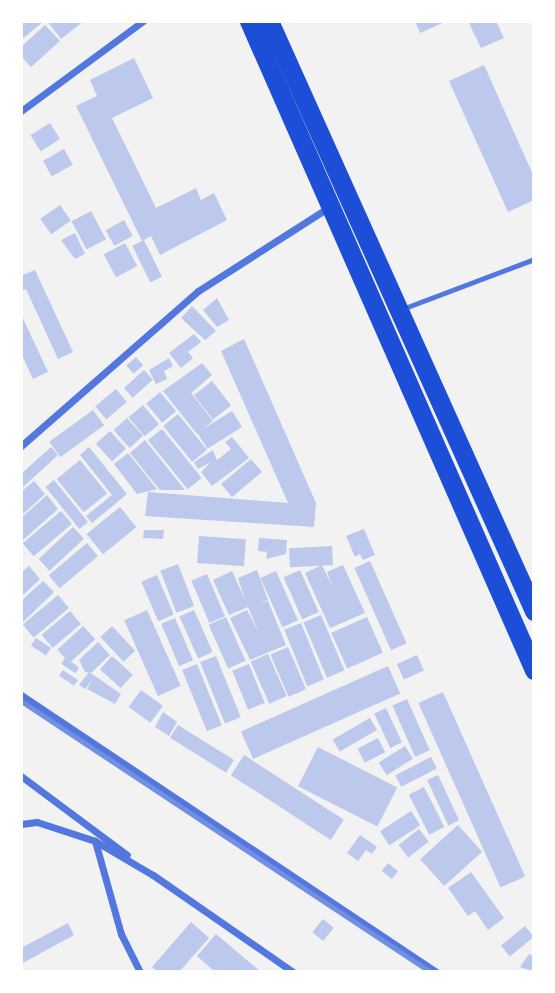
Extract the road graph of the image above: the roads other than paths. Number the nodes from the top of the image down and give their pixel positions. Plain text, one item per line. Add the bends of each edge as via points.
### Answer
1 (143, 21) edge
2 (249, 21) edge
3 (269, 21) edge
4 (21, 111) edge
5 (331, 206) junction
6 (534, 259) edge
7 (396, 311) junction
8 (21, 446) edge
9 (534, 611) edge
10 (534, 670) edge
11 (21, 695) edge
12 (21, 776) edge
13 (21, 824) edge
14 (95, 841) junction
15 (153, 875) junction
16 (140, 972) edge
17 (293, 972) edge
18 (436, 972) edge

1 - 4 street
2 - 5 highway
3 - 7 highway
5 - 8 street via 263,245 198,291
5 - 10 highway
6 - 7 lane
7 - 9 highway
11 - 18 street
12 - 15 street
13 - 14 street via 37,822
14 - 15 street
14 - 16 street via 121,933
15 - 17 street

